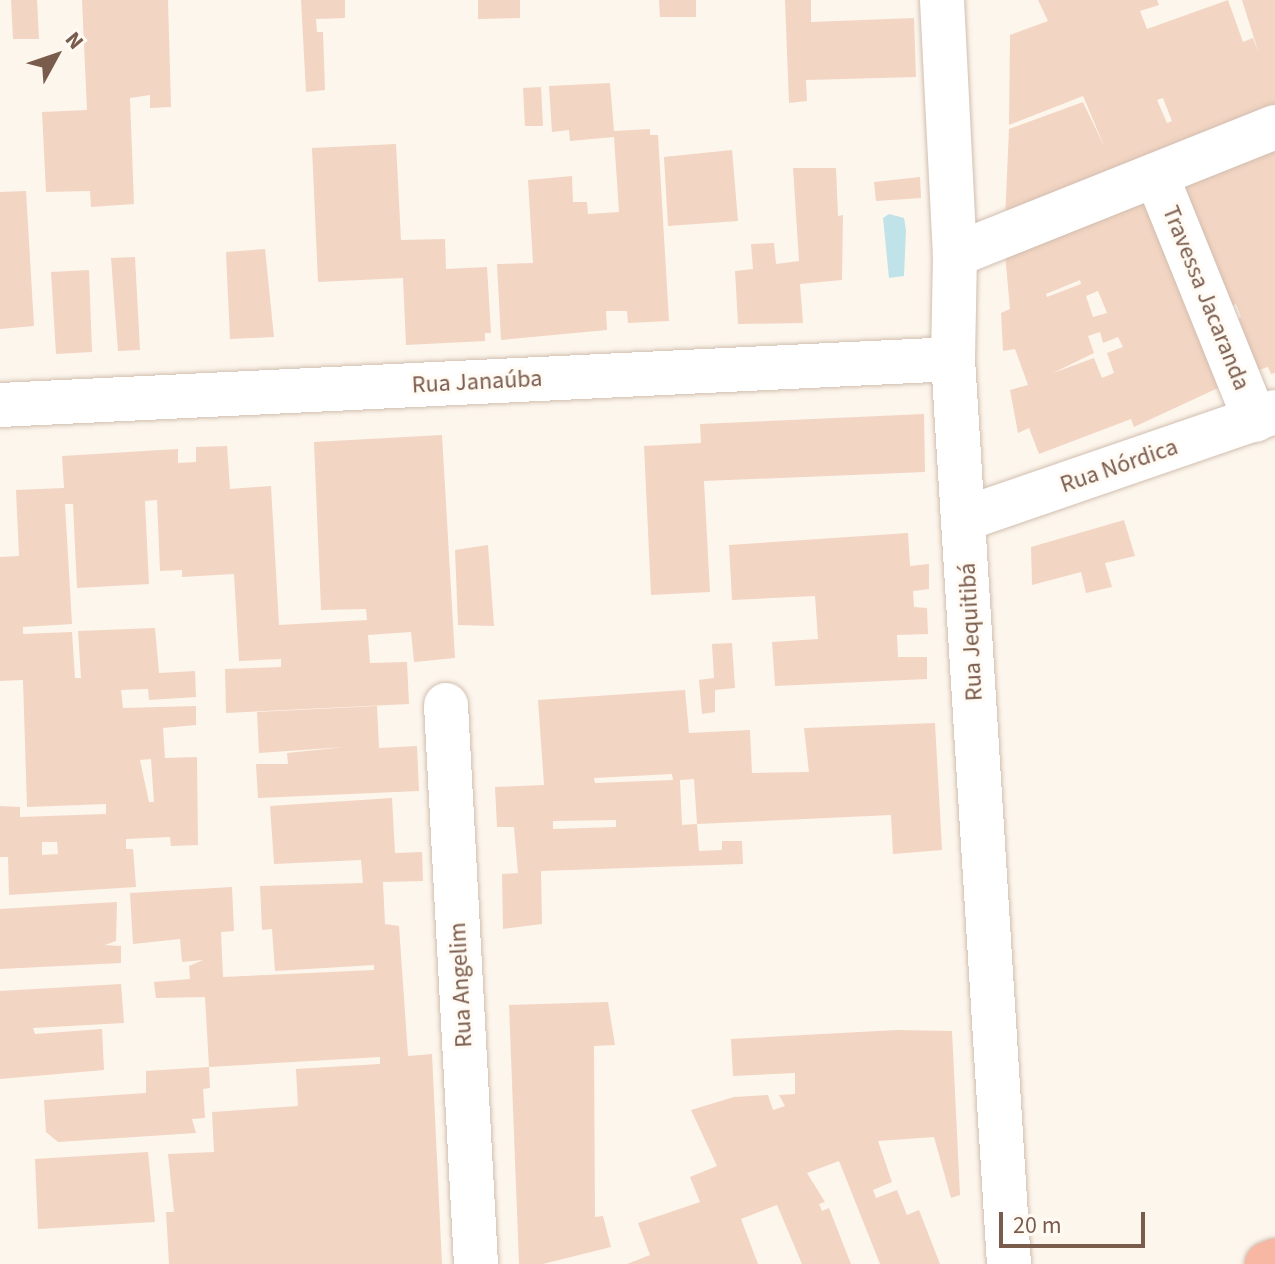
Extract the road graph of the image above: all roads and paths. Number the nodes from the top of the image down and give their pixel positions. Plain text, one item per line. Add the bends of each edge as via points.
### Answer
1 (942, 0) edge
2 (1275, 127) edge
3 (1157, 177) junction
4 (955, 255) junction
5 (953, 359) junction
6 (0, 405) edge
7 (1265, 416) edge
8 (964, 519) junction
9 (446, 705) dead end
10 (1275, 1261) edge
11 (476, 1264) edge
12 (1009, 1264) edge
13 (1267, 1264) edge

1 - 4 street, Rua Jequitibá
2 - 3 street, Travessa Jacaranda
3 - 4 street, Travessa Jacaranda
3 - 7 street, Travessa Jacaranda
4 - 5 street, Rua Jequitibá
5 - 6 street, Rua Janaúba
5 - 8 street, Rua Jequitibá
7 - 8 street, Rua Nórdica
8 - 12 street, Rua Jequitibá
9 - 11 street, Rua Angelim
10 - 13 highway

